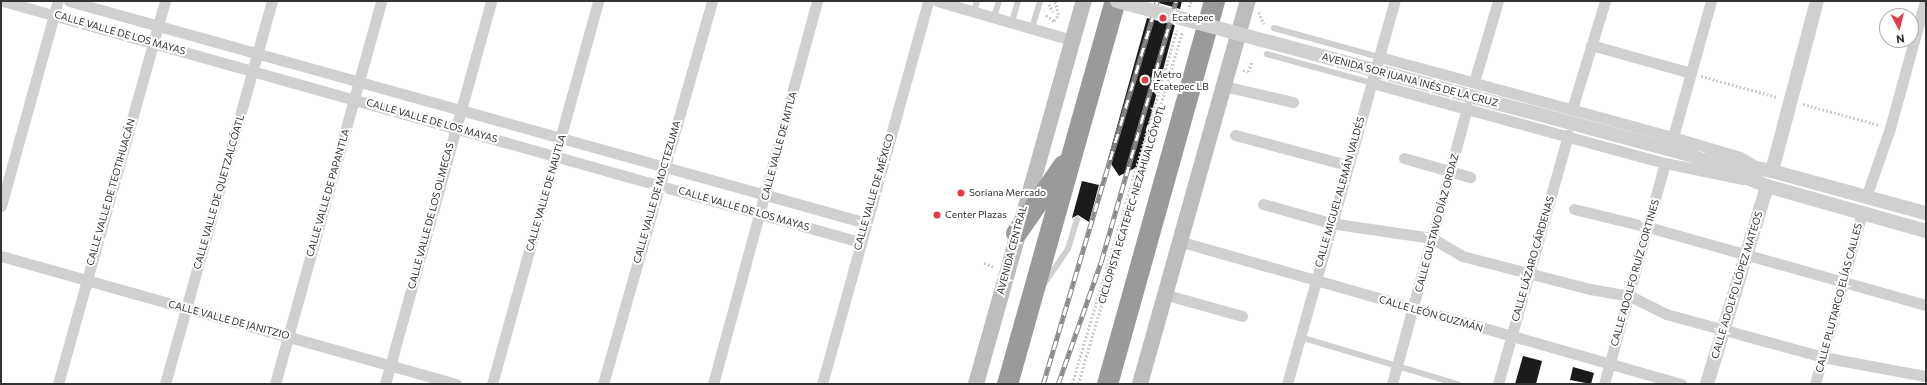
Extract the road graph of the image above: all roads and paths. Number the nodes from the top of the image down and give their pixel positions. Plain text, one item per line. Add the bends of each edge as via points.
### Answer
1 (3, 1) edge
2 (58, 1) edge
3 (69, 1) edge
4 (165, 1) edge
5 (272, 1) edge
6 (381, 1) edge
7 (490, 1) edge
8 (598, 1) edge
9 (712, 1) edge
10 (817, 1) edge
11 (928, 1) edge
12 (937, 1) edge
13 (999, 1) edge
14 (1018, 1) edge
15 (1055, 1) edge
16 (1084, 1) edge
17 (1116, 1) edge
18 (1185, 1) edge
19 (1191, 1) edge
20 (1214, 1) edge
21 (1248, 1) edge
22 (1395, 1) edge
23 (1498, 1) edge
24 (1605, 1) edge
25 (1711, 1) edge
26 (1816, 1) edge
27 (1924, 1) edge
28 (1042, 2) edge
29 (954, 3) edge
30 (976, 6) edge
31 (1042, 8) dead end
32 (1183, 8) dead end
33 (1053, 12) dead end
34 (54, 15) junction
35 (1186, 16) dead end
36 (994, 17) junction
37 (1012, 22) junction
38 (1178, 24) dead end
39 (1184, 24) dead end
40 (159, 26) junction
41 (1032, 28) junction
42 (1274, 28) dead end
43 (1072, 40) junction
44 (154, 43) junction
45 (1591, 45) junction
46 (258, 54) junction
47 (1267, 54) dead end
48 (1380, 57) junction
49 (1252, 61) dead end
50 (1244, 66) dead end
51 (253, 70) junction
52 (1691, 74) junction
53 (359, 82) junction
54 (1474, 82) junction
55 (1372, 83) junction
56 (1224, 86) junction
57 (354, 99) junction
58 (1790, 101) junction
59 (1293, 102) dead end
60 (1467, 107) junction
61 (1572, 109) junction
62 (460, 111) junction
63 (455, 128) junction
64 (1890, 128) junction
65 (1235, 135) dead end
66 (1568, 135) junction
67 (1673, 137) junction
68 (561, 140) junction
69 (1074, 150) junction
70 (557, 157) junction
71 (1404, 158) dead end
72 (1703, 159) junction
73 (1665, 162) junction
74 (1347, 164) junction
75 (1757, 167) junction
76 (663, 168) junction
77 (1451, 171) junction
78 (1772, 171) junction
79 (1470, 177) dead end
80 (1749, 179) junction
81 (658, 185) junction
82 (1767, 186) junction
83 (1866, 197) junction
84 (765, 198) junction
85 (1263, 204) dead end
86 (1, 206) edge
87 (1574, 209) dead end
88 (1862, 212) junction
89 (1926, 213) edge
90 (761, 214) junction
91 (1077, 219) dead end
92 (866, 223) junction
93 (1330, 223) junction
94 (1648, 227) junction
95 (1926, 231) edge
96 (1016, 233) junction
97 (1432, 238) junction
98 (860, 242) junction
99 (1182, 242) junction
100 (1746, 255) junction
101 (1, 256) edge
102 (1530, 275) junction
103 (86, 281) junction
104 (1314, 282) junction
105 (1844, 285) junction
106 (1167, 295) junction
107 (1630, 296) junction
108 (1030, 302) junction
109 (1926, 305) edge
110 (1415, 308) junction
111 (186, 309) junction
112 (1242, 316) dead end
113 (1724, 329) junction
114 (288, 336) junction
115 (1300, 337) junction
116 (1511, 337) junction
117 (1823, 357) junction
118 (1609, 364) junction
119 (1397, 365) junction
120 (390, 366) junction
121 (1925, 377) edge
122 (58, 384) edge
123 (165, 384) edge
124 (275, 384) edge
125 (385, 384) edge
126 (456, 384) edge
127 (492, 384) edge
128 (603, 384) edge
129 (713, 384) edge
130 (822, 384) edge
131 (976, 384) edge
132 (1007, 384) edge
133 (1072, 384) edge
134 (1078, 384) edge
135 (1107, 384) edge
136 (1140, 384) edge
137 (1287, 384) edge
138 (1392, 384) edge
139 (1458, 384) edge
140 (1498, 384) edge
141 (1604, 384) edge
142 (1681, 384) edge
143 (1707, 384) edge
144 (1815, 384) edge

1 - 34 street, CALLE VALLE DE LOS MAYAS
2 - 34 street
3 - 40 street, CALLE VALLE DE LOS MAYAS
4 - 40 street, CALLE VALLE DE TEOTIHUACÁN
5 - 46 street, CALLE VALLE DE QUETZALCÓATL
6 - 53 street, CALLE VALLE DE PAPANTLA
7 - 62 street, CALLE VALLE DE LOS OLMECAS
8 - 68 street, CALLE VALLE DE NAUTLA
9 - 76 street, CALLE VALLE DE MOCTEZUMA
10 - 84 street, CALLE VALLE DE MITLA
11 - 92 street, CALLE VALLE DE MÉXICO
12 - 29 street
13 - 36 lane
14 - 37 lane
15 - 31 path via 1058,15 1054,21 1049,20
16 - 43 main road, AVENIDA CENTRAL
17 - 69 highway
17 - 72 street, AVENIDA SOR JUANA INÉS DE LA CRUZ, bridge
18 - 32 path
19 - 35 path
20 - 135 highway
21 - 56 main road
22 - 48 street, CALLE MIGUEL ALEMÁN VALDÉS
23 - 54 street
24 - 45 street
25 - 52 street
26 - 58 street
27 - 64 street
28 - 33 path via 1050,4
28 - 41 lane
29 - 30 street
30 - 36 street
34 - 44 street, CALLE VALLE DE LOS MAYAS
34 - 86 street
36 - 37 street
37 - 41 street
38 - 133 path
39 - 134 path, CICLOPISTA ECATEPEC-NEZAHUALCÓYOTL
40 - 44 street, CALLE VALLE DE TEOTIHUACÁN
40 - 46 street, CALLE VALLE DE LOS MAYAS
41 - 43 street
42 - 48 lane, AVENIDA SOR JUANA INÉS DE LA CRUZ
43 - 96 main road, AVENIDA CENTRAL
44 - 51 street, CALLE VALLE DE LOS MAYAS
44 - 103 street, CALLE VALLE DE TEOTIHUACÁN
45 - 52 street
45 - 61 street
46 - 51 street, CALLE VALLE DE QUETZALCÓATL
46 - 53 street, CALLE VALLE DE LOS MAYAS
47 - 55 lane, AVENIDA SOR JUANA INÉS DE LA CRUZ
48 - 54 street, AVENIDA SOR JUANA INÉS DE LA CRUZ
48 - 55 street, CALLE MIGUEL ALEMÁN VALDÉS
49 - 50 path via 1248,72 1243,70
51 - 57 street, CALLE VALLE DE LOS MAYAS
51 - 111 street, CALLE VALLE DE QUETZALCÓATL
52 - 58 path
52 - 67 street
53 - 57 street, CALLE VALLE DE PAPANTLA
53 - 62 street, CALLE VALLE DE LOS MAYAS
54 - 61 street, AVENIDA SOR JUANA INÉS DE LA CRUZ
55 - 60 street, AVENIDA SOR JUANA INÉS DE LA CRUZ
55 - 74 street, CALLE MIGUEL ALEMÁN VALDÉS
56 - 59 street
56 - 99 main road
57 - 63 street, CALLE VALLE DE LOS MAYAS
57 - 114 street, CALLE VALLE DE PAPANTLA
58 - 64 path
58 - 78 street
60 - 66 street, AVENIDA SOR JUANA INÉS DE LA CRUZ
60 - 77 street, CALLE GUSTAVO DÍAZ ORDAZ
61 - 67 street, AVENIDA SOR JUANA INÉS DE LA CRUZ
62 - 63 street, CALLE VALLE DE LOS OLMECAS
62 - 68 street, CALLE VALLE DE LOS MAYAS
63 - 70 street, CALLE VALLE DE LOS MAYAS
63 - 120 street, CALLE VALLE DE LOS OLMECAS
64 - 83 street
65 - 74 street
66 - 73 street, AVENIDA SOR JUANA INÉS DE LA CRUZ
66 - 102 street, CALLE LÁZARO CÁRDENAS
67 - 75 street, AVENIDA SOR JUANA INÉS DE LA CRUZ via 1740,157
68 - 70 street, CALLE VALLE DE NAUTLA
68 - 76 street, CALLE VALLE DE LOS MAYAS
69 - 96 highway
69 - 108 highway
70 - 81 street, CALLE VALLE DE LOS MAYAS
70 - 127 street, CALLE VALLE DE NAUTLA
71 - 77 street
72 - 75 street, AVENIDA SOR JUANA INÉS DE LA CRUZ via 1722,159
72 - 80 street, AVENIDA SOR JUANA INÉS DE LA CRUZ
73 - 80 street, AVENIDA SOR JUANA INÉS DE LA CRUZ via 1729,178
73 - 94 street, CALLE ADOLFO RUÍZ CORTINES
74 - 93 street, CALLE MIGUEL ALEMÁN VALDÉS
75 - 78 street, AVENIDA SOR JUANA INÉS DE LA CRUZ
76 - 81 street, CALLE VALLE DE MOCTEZUMA
76 - 84 street, CALLE VALLE DE LOS MAYAS
77 - 79 street
77 - 97 street, CALLE GUSTAVO DÍAZ ORDAZ
78 - 83 street, AVENIDA SOR JUANA INÉS DE LA CRUZ
80 - 82 street, AVENIDA SOR JUANA INÉS DE LA CRUZ
81 - 90 street, CALLE VALLE DE LOS MAYAS
81 - 128 street, CALLE VALLE DE MOCTEZUMA
82 - 88 street, AVENIDA SOR JUANA INÉS DE LA CRUZ
82 - 100 street, CALLE ADOLFO LÓPEZ MATEOS
83 - 89 street, AVENIDA SOR JUANA INÉS DE LA CRUZ
84 - 90 street, CALLE VALLE DE MITLA
84 - 92 street, CALLE VALLE DE LOS MAYAS
85 - 93 street
87 - 94 street
88 - 95 street, AVENIDA SOR JUANA INÉS DE LA CRUZ
88 - 105 street, CALLE PLUTARCO ELÍAS CALLES
90 - 98 street, CALLE VALLE DE LOS MAYAS
90 - 129 street, CALLE VALLE DE MITLA
91 - 108 lane via 1068,249
92 - 98 street, CALLE VALLE DE MÉXICO
93 - 97 street
93 - 104 street, CALLE MIGUEL ALEMÁN VALDÉS
94 - 100 street
94 - 107 street, CALLE ADOLFO RUÍZ CORTINES
96 - 131 main road, AVENIDA CENTRAL
97 - 102 street via 1462,256
97 - 110 street, CALLE GUSTAVO DÍAZ ORDAZ
98 - 130 street, CALLE VALLE DE MÉXICO
99 - 104 street, CALLE LEÓN GUZMÁN
99 - 106 main road
100 - 105 street
100 - 113 street, CALLE ADOLFO LÓPEZ MATEOS
101 - 103 street, CALLE VALLE DE JANITZIO
102 - 107 street
102 - 116 street, CALLE LÁZARO CÁRDENAS
103 - 111 street, CALLE VALLE DE JANITZIO
103 - 122 street, CALLE VALLE DE TEOTIHUACÁN
104 - 110 street, CALLE LEÓN GUZMÁN
104 - 115 street, CALLE MIGUEL ALEMÁN VALDÉS
105 - 109 street
105 - 117 street, CALLE PLUTARCO ELÍAS CALLES
106 - 112 street
106 - 136 main road
107 - 113 street via 1666,314
107 - 118 street, CALLE ADOLFO RUÍZ CORTINES
108 - 132 highway
110 - 116 street, CALLE LEÓN GUZMÁN
110 - 119 street, CALLE GUSTAVO DÍAZ ORDAZ
111 - 114 street, CALLE VALLE DE JANITZIO
111 - 123 street, CALLE VALLE DE QUETZALCÓATL
113 - 117 street
113 - 143 street, CALLE ADOLFO LÓPEZ MATEOS
114 - 120 street, CALLE VALLE DE JANITZIO
114 - 124 street, CALLE VALLE DE PAPANTLA
115 - 119 lane
115 - 137 street, CALLE MIGUEL ALEMÁN VALDÉS
116 - 118 street, CALLE LEÓN GUZMÁN
116 - 140 street, CALLE LÁZARO CÁRDENAS
117 - 121 street
117 - 144 street, CALLE PLUTARCO ELÍAS CALLES
118 - 141 street, CALLE ADOLFO RUÍZ CORTINES
118 - 142 street, CALLE LEÓN GUZMÁN
119 - 138 street, CALLE GUSTAVO DÍAZ ORDAZ
119 - 139 lane
120 - 125 street, CALLE VALLE DE LOS OLMECAS
120 - 126 street, CALLE VALLE DE JANITZIO

